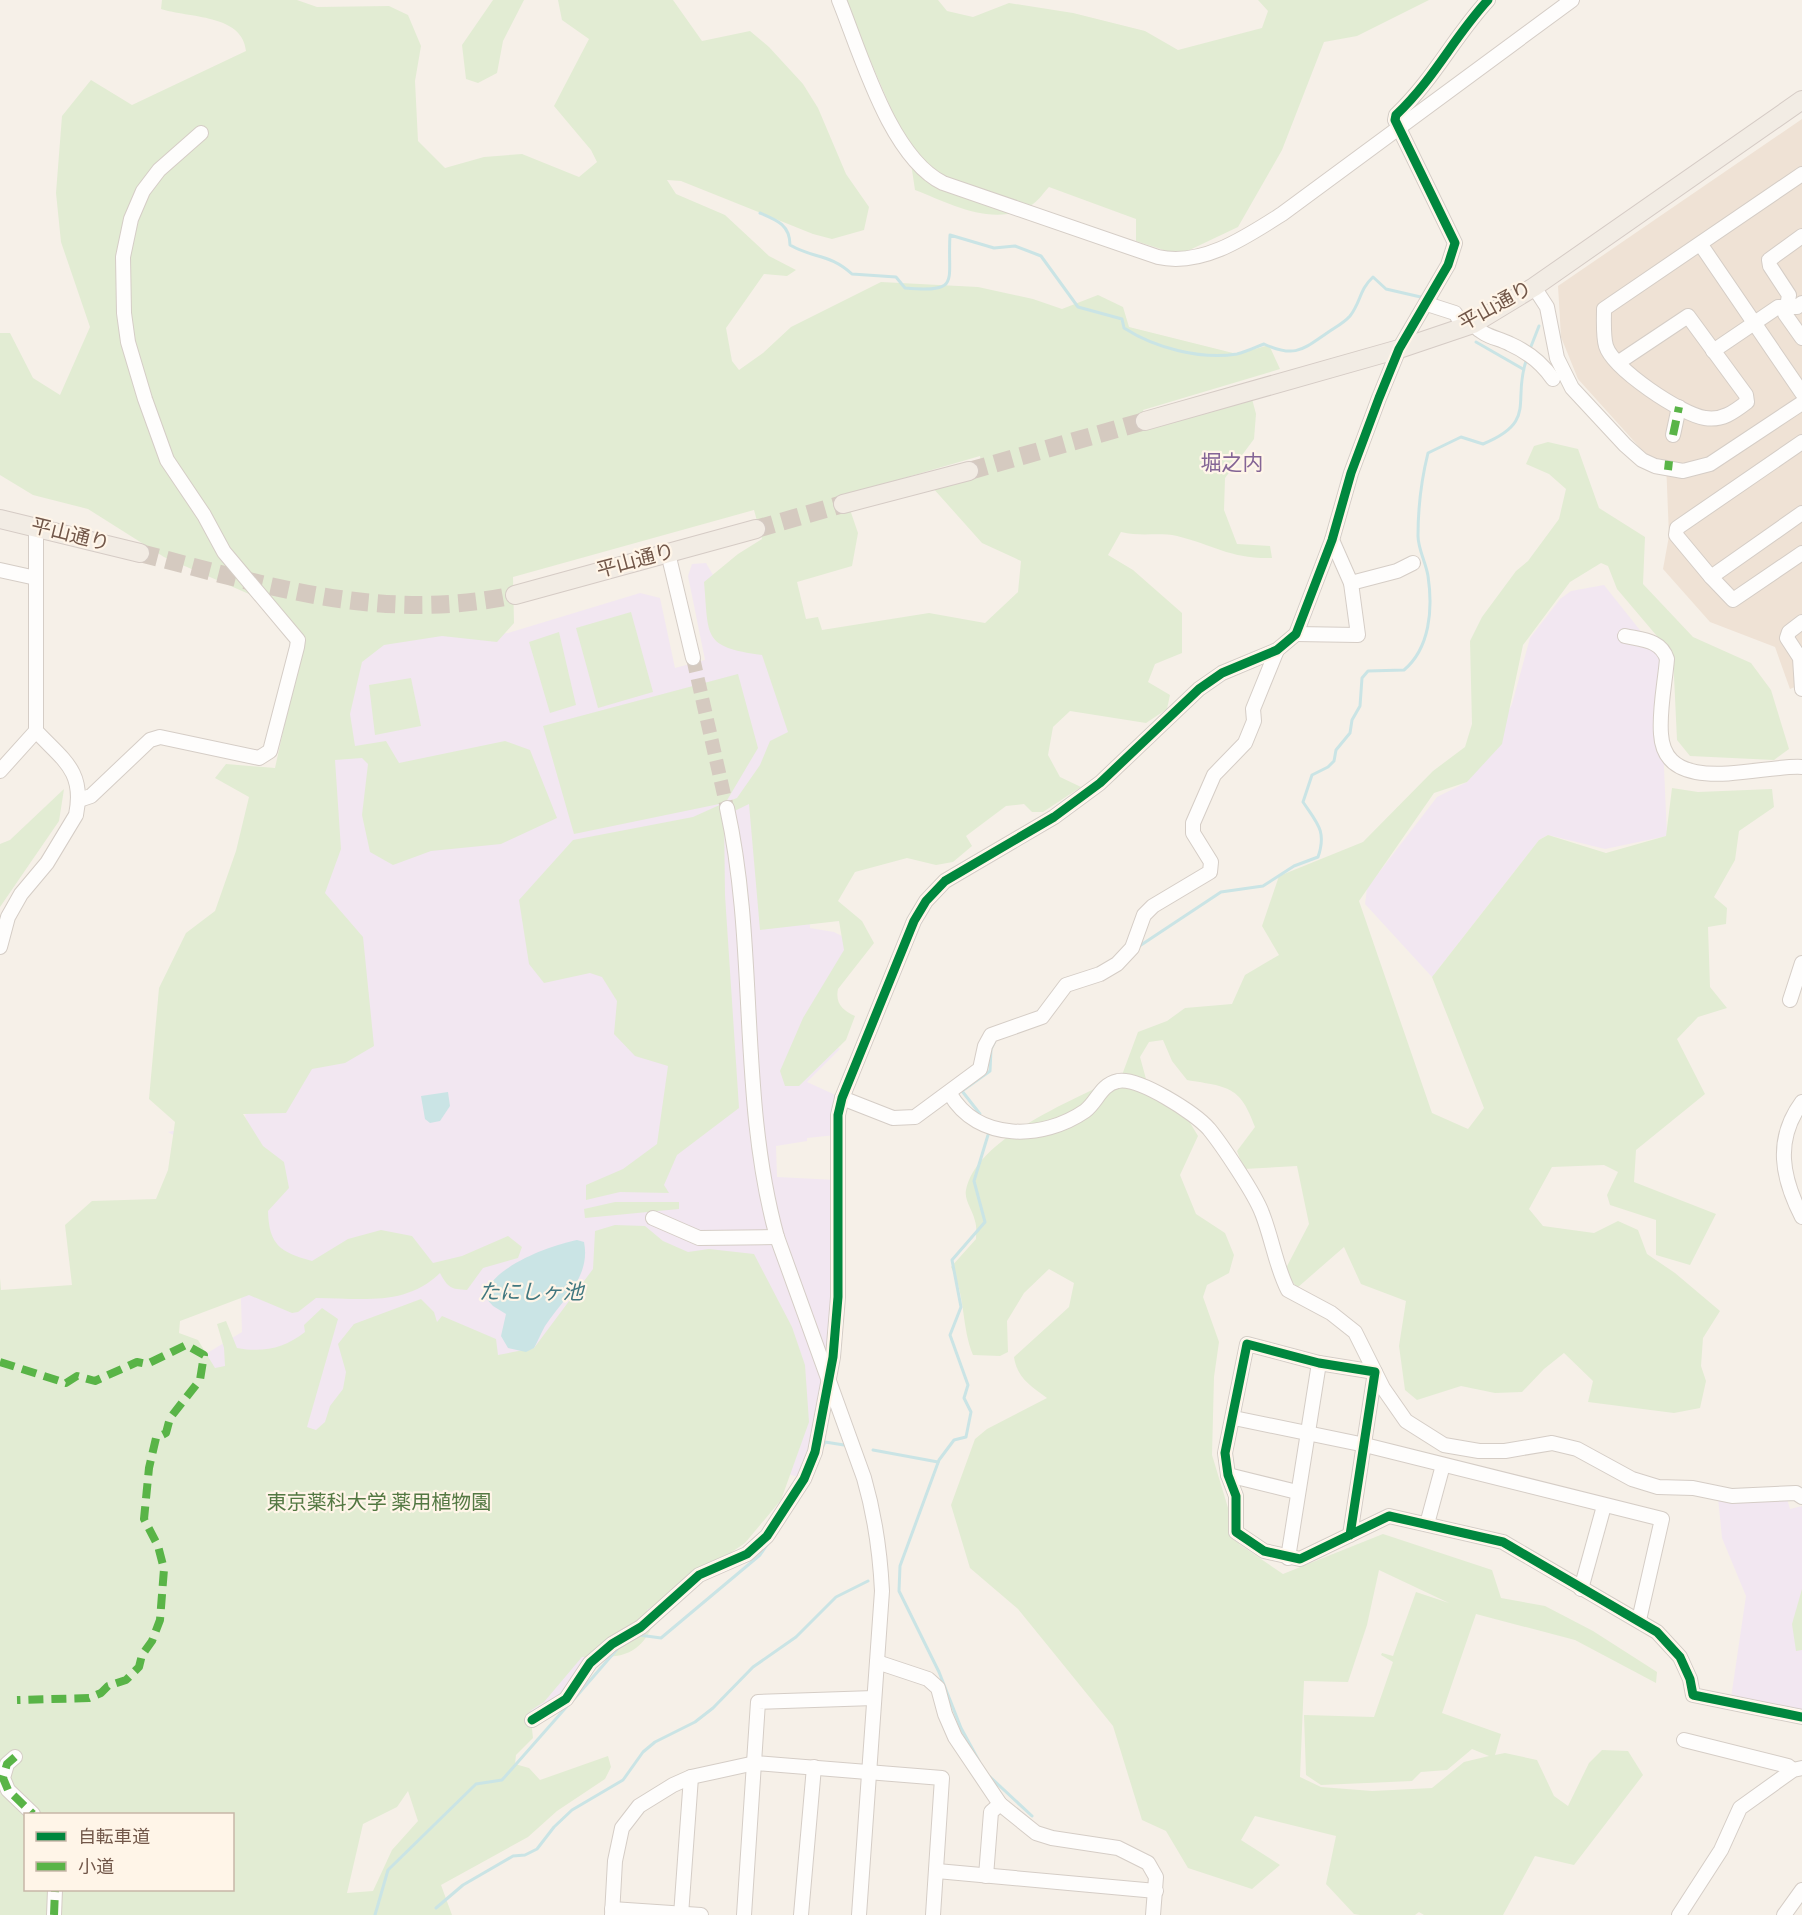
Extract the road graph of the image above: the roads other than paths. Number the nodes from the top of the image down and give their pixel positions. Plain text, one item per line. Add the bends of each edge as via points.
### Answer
1 (838, 0) edge
2 (1488, 0) edge
3 (1572, 0) edge
4 (1802, 100) edge
5 (1400, 127) junction
6 (201, 133) dead end
7 (1802, 174) edge
8 (1802, 236) edge
9 (1701, 245) junction
10 (1534, 287) junction
11 (1430, 300) junction
12 (1802, 303) edge
13 (1787, 307) junction
14 (1754, 322) junction
15 (1469, 326) junction
16 (1802, 338) edge
17 (1399, 349) junction
18 (1713, 351) junction
19 (1619, 362) junction
20 (1553, 379) dead end
21 (1802, 393) edge
22 (1802, 403) edge
23 (1680, 408) junction
24 (1145, 421) tunnel mouth
25 (1673, 435) dead end
26 (1802, 442) edge
27 (969, 471) tunnel mouth
28 (843, 504) tunnel mouth
29 (1802, 513) edge
30 (0, 519) edge
31 (36, 528) junction
32 (756, 529) tunnel mouth
33 (1332, 540) junction
34 (1802, 553) edge
35 (140, 554) tunnel mouth
36 (668, 554) junction
37 (1413, 563) dead end
38 (0, 570) edge
39 (1711, 577) junction
40 (36, 578) junction
41 (1351, 583) junction
42 (515, 595) tunnel mouth
43 (1802, 622) edge
44 (1296, 634) junction
45 (1625, 636) dead end
46 (1277, 650) junction
47 (693, 658) tunnel mouth
48 (1802, 689) edge
49 (36, 731) junction
50 (1802, 767) edge
51 (0, 771) edge
52 (79, 800) junction
53 (727, 808) tunnel mouth
54 (0, 947) edge
55 (1802, 963) edge
56 (1790, 1000) dead end
57 (950, 1094) junction
58 (842, 1098) junction
59 (1802, 1102) edge
60 (1802, 1217) edge
61 (777, 1237) junction
62 (712, 1238) dead end
63 (1319, 1363) junction
64 (1375, 1372) junction
65 (830, 1380) junction
66 (1234, 1418) junction
67 (1307, 1432) junction
68 (1365, 1445) junction
69 (1443, 1465) junction
70 (1228, 1475) junction
71 (1297, 1492) junction
72 (1802, 1497) edge
73 (1604, 1506) junction
74 (1427, 1524) junction
75 (1350, 1535) junction
76 (1288, 1558) junction
77 (1581, 1589) junction
78 (1639, 1620) junction
79 (877, 1662) junction
80 (874, 1698) junction
81 (1802, 1717) edge
82 (532, 1720) dead end
83 (1684, 1740) dead end
84 (0, 1754) edge
85 (755, 1763) junction
86 (814, 1767) junction
87 (1797, 1769) edge
88 (868, 1771) junction
89 (692, 1777) junction
90 (1000, 1804) junction
91 (31, 1813) edge
92 (937, 1871) junction
93 (986, 1876) junction
94 (1802, 1890) edge
95 (54, 1891) edge
96 (1156, 1891) junction
97 (612, 1912) edge
98 (681, 1914) edge
99 (54, 1915) edge
100 (701, 1915) edge
101 (744, 1915) edge
102 (801, 1915) edge
103 (859, 1915) edge
104 (933, 1915) edge
105 (1153, 1915) edge
106 (1679, 1915) edge
107 (1784, 1915) edge

1 - 5 street via 894,132 907,153 928,174 944,183 1166,259 1188,260 1254,232
2 - 5 street via 1471,18 1421,91 1396,115
3 - 5 street
4 - 10 main road, 平山通り
5 - 11 street via 1455,243
6 - 52 street via 159,170 143,191 131,219 123,267 128,342 167,460 224,552 298,640 297,647 270,751 259,758 160,737 150,740 91,796
7 - 9 street
8 - 13 street via 1769,260 1789,295
9 - 14 street
9 - 19 street via 1604,309 1606,347
10 - 15 main road, 平山通り
10 - 22 street via 1547,307 1557,358 1572,388 1642,460 1683,471 1710,464
11 - 15 street via 1455,313
11 - 17 street
12 - 13 street
13 - 14 street via 1778,307
13 - 16 street via 1785,314
14 - 18 street
14 - 21 street
15 - 17 main road, 平山通り
15 - 20 street via 1536,359
17 - 24 main road, 平山通り
17 - 33 street via 1351,473
18 - 19 street via 1688,316
18 - 23 street via 1746,395 1747,402 1722,418 1707,419
19 - 23 street via 1641,384
23 - 25 street
26 - 39 street via 1677,528 1676,535
27 - 28 main road
29 - 39 street
30 - 31 main road, 平山通り
31 - 35 main road, 平山通り
31 - 40 street
32 - 36 main road, 平山通り
33 - 41 street
33 - 44 street
34 - 39 street via 1733,600
36 - 42 main road, 平山通り
36 - 47 street
37 - 41 street
38 - 40 street
40 - 49 street
41 - 44 street via 1358,635
43 - 48 street via 1787,638 1800,658
44 - 46 street
45 - 50 street via 1664,650 1667,659 1661,733 1663,746 1673,762 1704,774
46 - 57 street via 1253,710 1254,721 1245,743 1214,775 1193,823 1193,833 1211,862 1210,872 1153,906 1144,915 1132,948 1117,964 1066,985 1042,1017 992,1035 980,1069
46 - 58 street via 1222,673 1199,689 1100,783 1054,817 945,882 926,901 914,921
49 - 51 street
49 - 52 street via 79,782
52 - 54 street via 76,815 47,863 8,917
53 - 61 street via 739,883 758,1138
55 - 56 street
57 - 58 street via 915,1117 892,1118
57 - 64 street via 957,1107 972,1119 990,1128 1017,1132 1038,1131 1065,1122 1087,1109 1104,1088 1118,1081 1130,1082 1169,1100 1196,1118 1225,1151 1263,1214 1288,1290 1331,1313 1355,1332
58 - 65 street via 836,1140 838,1297
59 - 60 street via 1785,1132 1784,1145 1785,1172
61 - 62 street
61 - 65 street
63 - 64 street
63 - 66 street via 1247,1344
63 - 67 street
64 - 68 street
64 - 72 street via 1406,1421 1444,1445 1479,1451 1552,1443 1593,1456 1632,1479 1658,1486 1732,1496 1796,1493
65 - 79 street via 864,1478 878,1536 882,1591
65 - 82 street via 815,1452 804,1479 767,1536 747,1554 699,1575 641,1627 612,1644 590,1664 566,1699
66 - 67 street
66 - 70 street via 1225,1452
67 - 68 street
67 - 71 street
68 - 69 street
68 - 75 street
69 - 73 street
69 - 74 street
70 - 71 street
70 - 76 street via 1236,1496 1236,1532 1264,1551
71 - 76 street
73 - 77 street
73 - 78 street via 1662,1519
74 - 75 street via 1389,1516
74 - 77 street via 1503,1542
75 - 76 street via 1300,1559
77 - 78 street
78 - 81 street via 1675,1650 1690,1679 1693,1695
79 - 80 street
79 - 90 street via 928,1679 938,1688 956,1737
80 - 85 street via 759,1702
80 - 88 street
83 - 87 street
84 - 91 street via 15,1757 7,1764 3,1778 8,1790
85 - 86 street
85 - 89 street
85 - 101 street
86 - 88 street
86 - 102 street
87 - 106 street via 1740,1808 1721,1850
88 - 92 street via 942,1778
88 - 103 street
89 - 97 street via 639,1806 622,1827
89 - 98 street
90 - 93 street via 992,1812
90 - 96 street via 1036,1833 1118,1848 1148,1863 1156,1877
92 - 93 street
92 - 104 street
93 - 96 street
94 - 107 street
95 - 99 street
96 - 105 street
97 - 98 street
98 - 100 street

